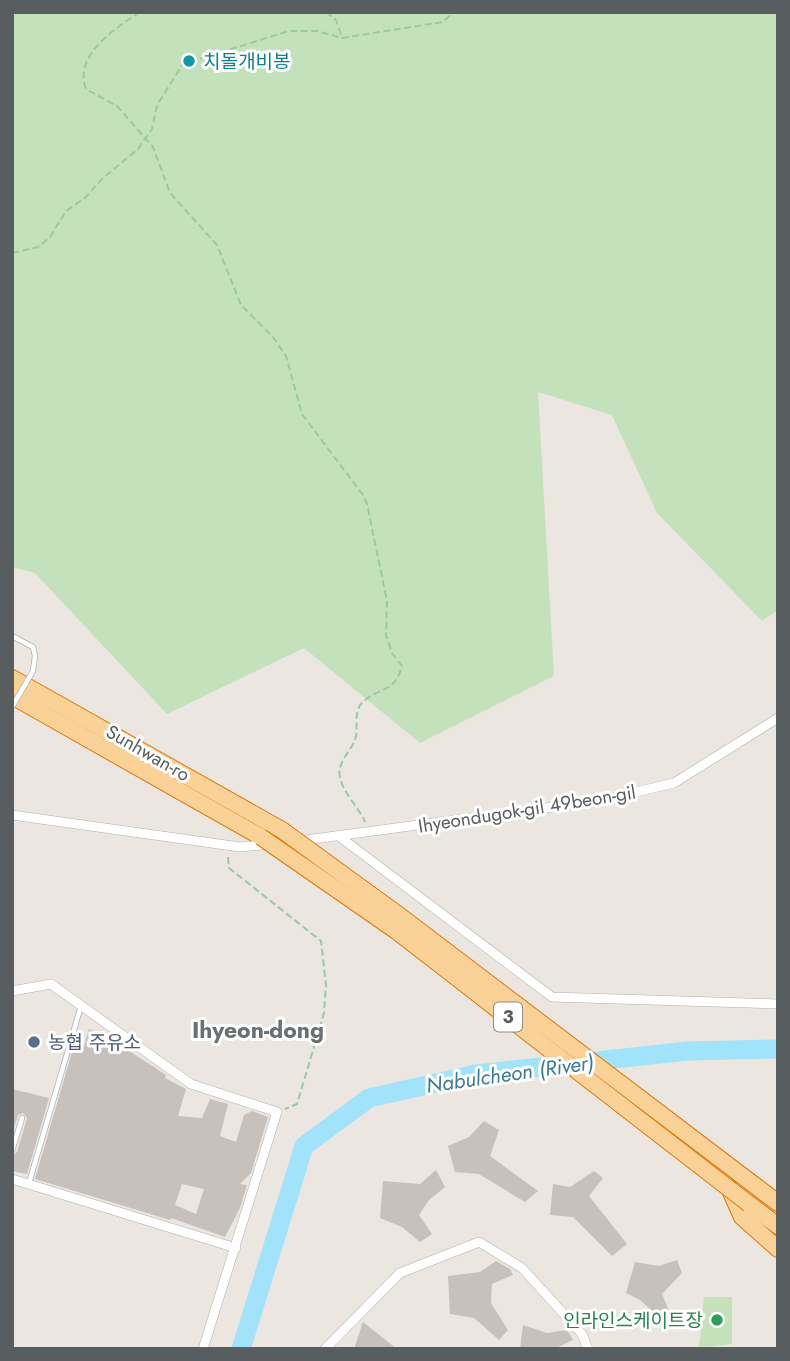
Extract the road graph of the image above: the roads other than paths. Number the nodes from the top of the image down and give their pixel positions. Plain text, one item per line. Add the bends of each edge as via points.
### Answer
1 (12, 636) edge
2 (12, 678) edge
3 (12, 696) edge
4 (12, 707) edge
5 (778, 718) edge
6 (12, 815) edge
7 (340, 837) junction
8 (12, 990) edge
9 (778, 1004) edge
10 (81, 1006) junction
11 (22, 1118) dead end
12 (12, 1151) edge
13 (12, 1179) edge
14 (753, 1184) junction
15 (28, 1185) junction
16 (778, 1190) edge
17 (778, 1203) edge
18 (750, 1211) junction
19 (778, 1226) edge
20 (778, 1238) edge
21 (236, 1248) junction
22 (778, 1250) edge
23 (203, 1349) edge
24 (325, 1349) edge
25 (588, 1349) edge

1 - 4 lane, bridge via 33,647 35,656 33,671
2 - 14 highway, Sunhwan-ro / 3, bridge via 282,830
3 - 18 highway, Sunhwan-ro / 3, bridge via 261,837 395,930 729,1188
5 - 7 street, Ihyeondugok-gil 49beon-gil via 674,783 598,802
6 - 7 street, Ihyeondugok-gil 49beon-gil via 240,847
7 - 9 street via 552,997
8 - 10 street via 51,984
10 - 15 lane
10 - 21 street via 191,1084 277,1112
11 - 12 lane
13 - 15 street
14 - 16 highway
14 - 17 highway
15 - 21 street
18 - 19 highway
18 - 20 highway
18 - 22 highway
21 - 23 street
24 - 25 street via 400,1273 479,1242 522,1268 582,1334

